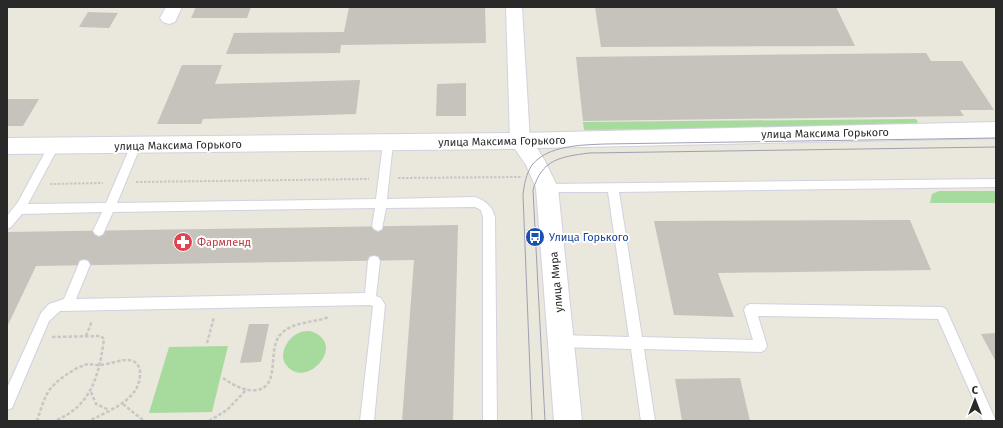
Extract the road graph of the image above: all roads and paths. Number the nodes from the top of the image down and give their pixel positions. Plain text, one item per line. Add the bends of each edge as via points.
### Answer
1 (514, 7) edge
2 (996, 130) edge
3 (520, 141) junction
4 (388, 143) junction
5 (136, 145) junction
6 (7, 146) edge
7 (54, 146) junction
8 (384, 179) junction
9 (544, 182) junction
10 (120, 183) junction
11 (996, 183) edge
12 (34, 184) junction
13 (613, 188) junction
14 (381, 204) junction
15 (109, 208) junction
16 (20, 209) junction
17 (7, 224) edge
18 (378, 226) dead end
19 (99, 231) dead end
20 (374, 261) dead end
21 (84, 265) dead end
22 (370, 298) junction
23 (347, 299) junction
24 (219, 301) junction
25 (68, 304) junction
26 (36, 337) junction
27 (561, 341) junction
28 (207, 343) dead end
29 (637, 343) junction
30 (100, 365) junction
31 (223, 378) dead end
32 (247, 389) junction
33 (91, 392) junction
34 (7, 403) edge
35 (123, 404) junction
36 (110, 410) junction
37 (37, 421) edge
38 (58, 421) edge
39 (89, 421) edge
40 (144, 421) edge
41 (209, 421) edge
42 (367, 421) edge
43 (490, 421) edge
44 (568, 421) edge
45 (648, 421) edge
46 (990, 421) edge

1 - 3 street
2 - 3 street, улица Максима Горького
3 - 4 street, улица Максима Горького
3 - 9 street, улица Мира via 535,161
4 - 5 street, улица Максима Горького
4 - 8 lane
5 - 7 street, улица Максима Горького
5 - 10 lane
6 - 7 street, улица Максима Горького
7 - 12 lane
8 - 9 path
8 - 10 path
8 - 14 lane
9 - 13 lane
9 - 27 street, улица Мира
10 - 12 path
10 - 15 lane
11 - 13 lane
12 - 16 lane
13 - 29 lane
14 - 15 lane
14 - 18 lane
14 - 43 lane via 475,202 487,210
15 - 16 lane
15 - 19 lane
16 - 17 lane
20 - 22 lane
21 - 25 lane
22 - 23 lane
22 - 42 lane via 379,305
23 - 24 lane
23 - 32 path via 338,310 320,322 290,327 280,334 274,350 270,384 263,389
24 - 25 lane
24 - 28 path
25 - 26 lane via 49,311
26 - 30 path via 103,337
26 - 34 lane
27 - 29 lane
27 - 44 street, улица Мира
29 - 45 lane
29 - 46 lane via 761,346 750,310 942,313
30 - 33 path
30 - 35 path via 129,360 139,366 136,387
30 - 37 path via 82,365 56,383 46,396
31 - 32 path
32 - 41 path via 226,410
33 - 36 path via 96,404
33 - 38 path via 73,412
35 - 36 path
35 - 40 path
36 - 39 path

